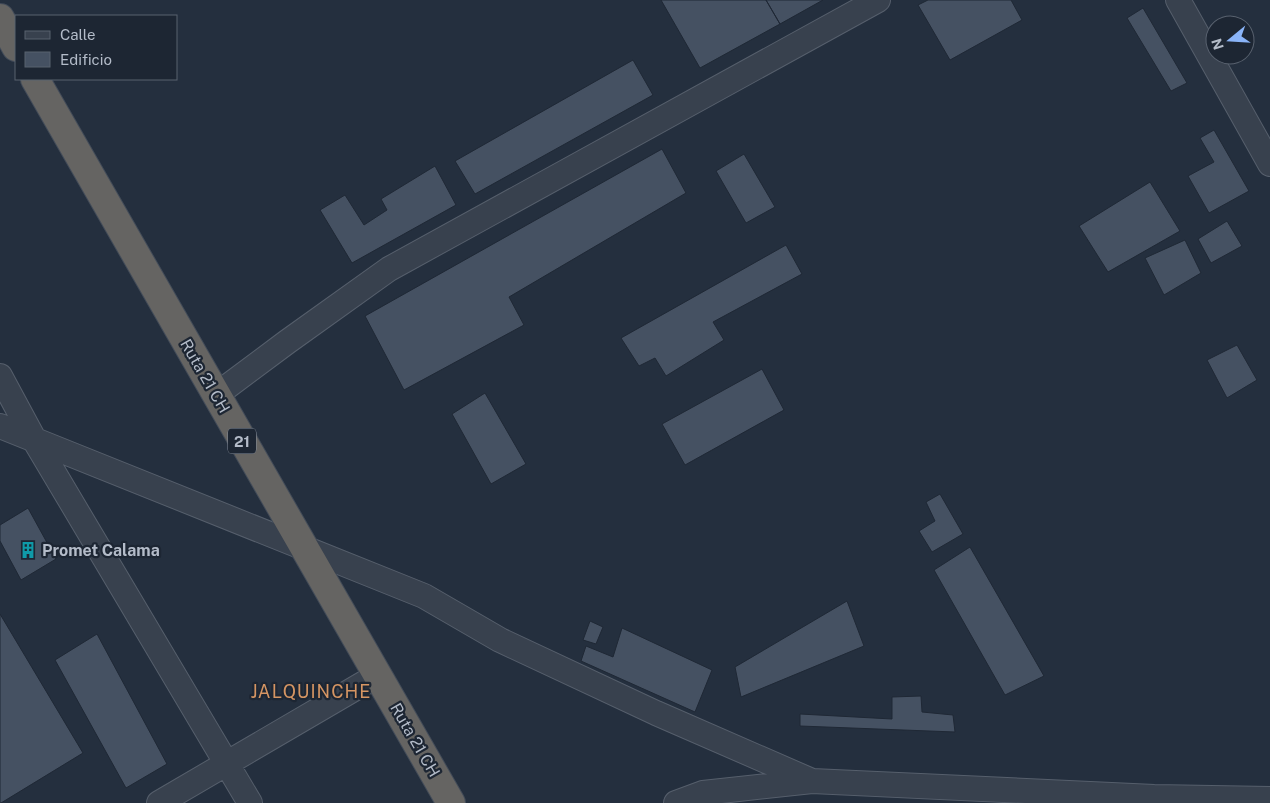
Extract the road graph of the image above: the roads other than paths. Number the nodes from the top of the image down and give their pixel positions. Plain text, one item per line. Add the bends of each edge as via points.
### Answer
1 (878, 0) edge
2 (1178, 0) edge
3 (0, 18) edge
4 (15, 45) edge
5 (36, 80) edge
6 (1270, 164) edge
7 (0, 376) edge
8 (216, 395) junction
9 (0, 426) edge
10 (35, 441) junction
11 (304, 549) junction
12 (378, 675) junction
13 (226, 763) junction
14 (812, 781) junction
15 (1270, 799) edge
16 (159, 803) edge
17 (250, 803) edge
18 (451, 803) edge
19 (676, 803) edge

1 - 8 street via 389,269
2 - 6 street
3 - 4 highway
5 - 8 highway, Ruta 21 CH / 21
7 - 10 street
8 - 11 highway, Ruta 21 CH / 21
9 - 10 street
10 - 11 street
10 - 13 street
11 - 12 highway, Ruta 21 CH / 21
11 - 14 street via 424,596 500,640 656,714
12 - 13 street
12 - 18 highway, Ruta 21 CH / 21
13 - 16 street
13 - 17 street
14 - 15 street via 1144,797
14 - 19 street via 703,793

